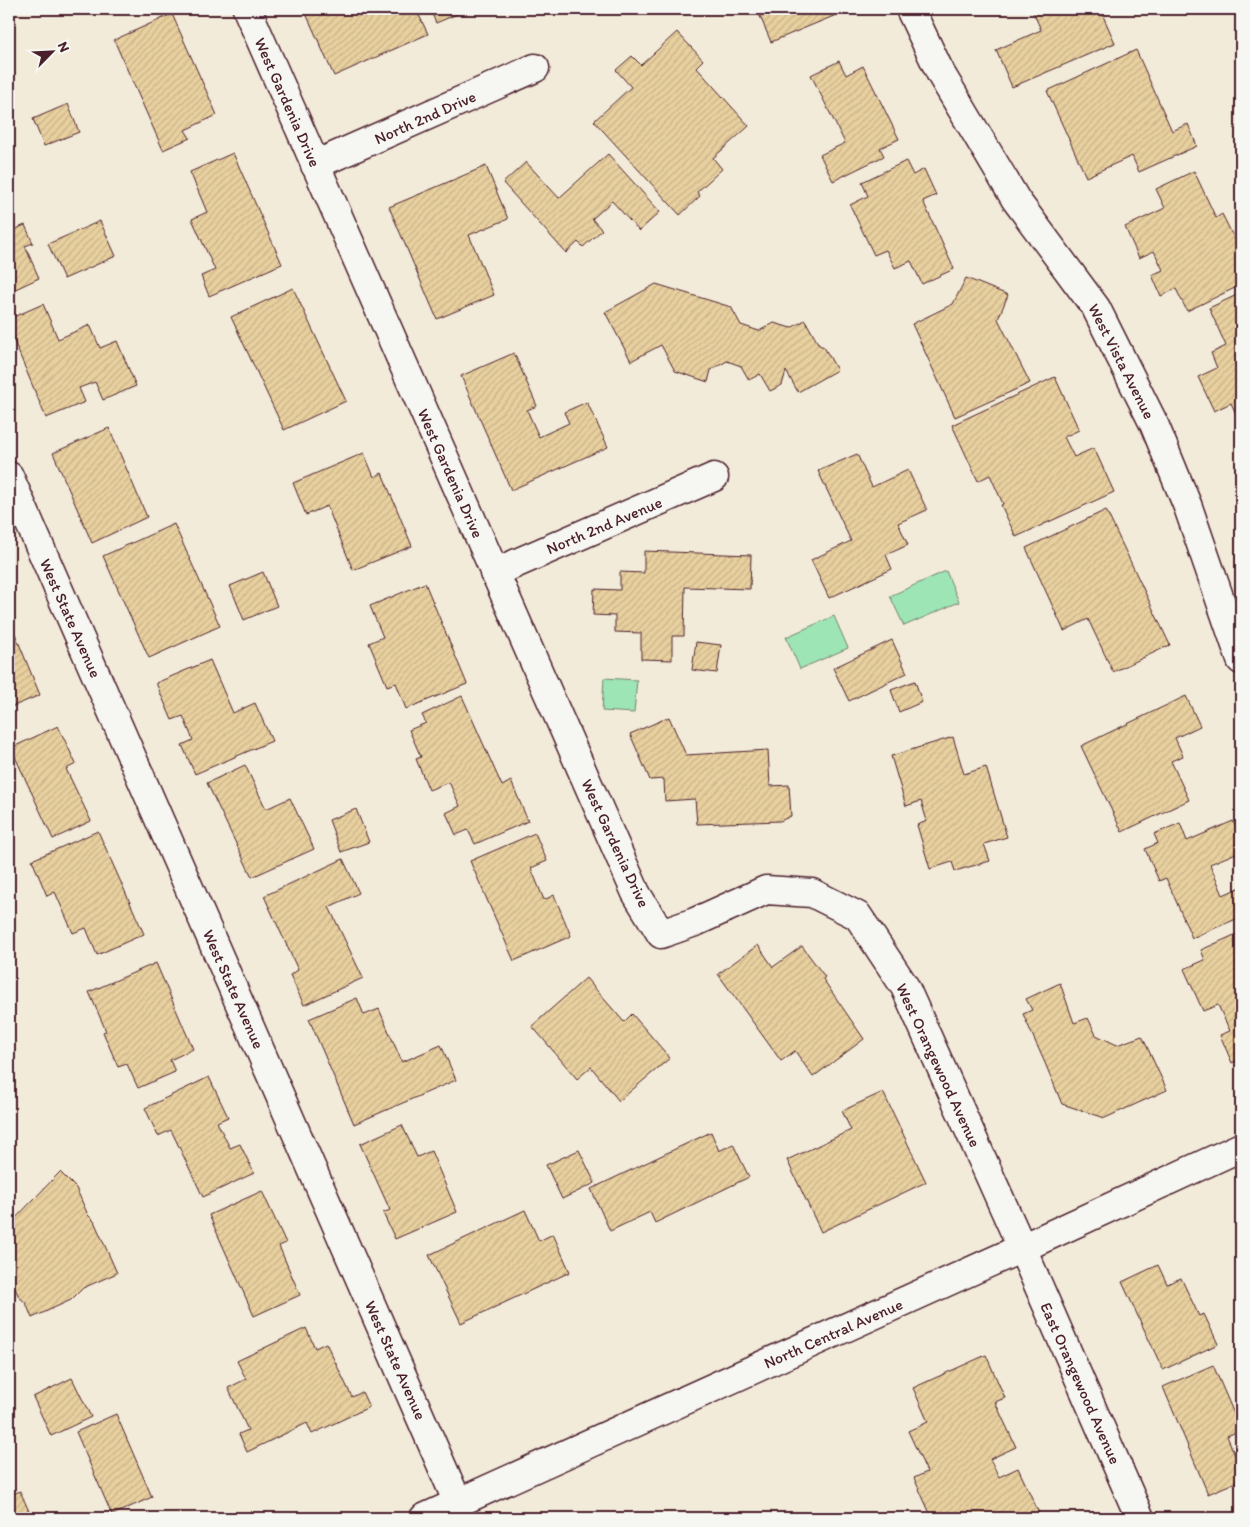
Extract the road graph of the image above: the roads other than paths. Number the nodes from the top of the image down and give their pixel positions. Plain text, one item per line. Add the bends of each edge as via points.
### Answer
1 (247, 9) edge
2 (910, 9) edge
3 (535, 68) dead end
4 (316, 165) junction
5 (9, 476) edge
6 (714, 477) dead end
7 (494, 573) junction
8 (1241, 660) edge
9 (661, 934) joint
10 (1241, 1147) edge
11 (1022, 1248) junction
12 (458, 1503) junction
13 (424, 1518) edge
14 (1140, 1518) edge

1 - 4 street, West Gardenia Drive
2 - 8 street, West Vista Avenue via 941,74 1016,200 1096,308 1154,424 1188,508
3 - 4 street, North 2nd Drive
4 - 7 street, West Gardenia Drive
5 - 12 street, West State Avenue
6 - 7 street, North 2nd Avenue
7 - 9 street, West Gardenia Drive via 636,893
9 - 11 street, West Orangewood Avenue via 766,890 812,893 858,916 904,987
10 - 11 street, North Central Avenue
11 - 12 street, North Central Avenue
11 - 14 street, East Orangewood Avenue
12 - 13 street, North Central Avenue

